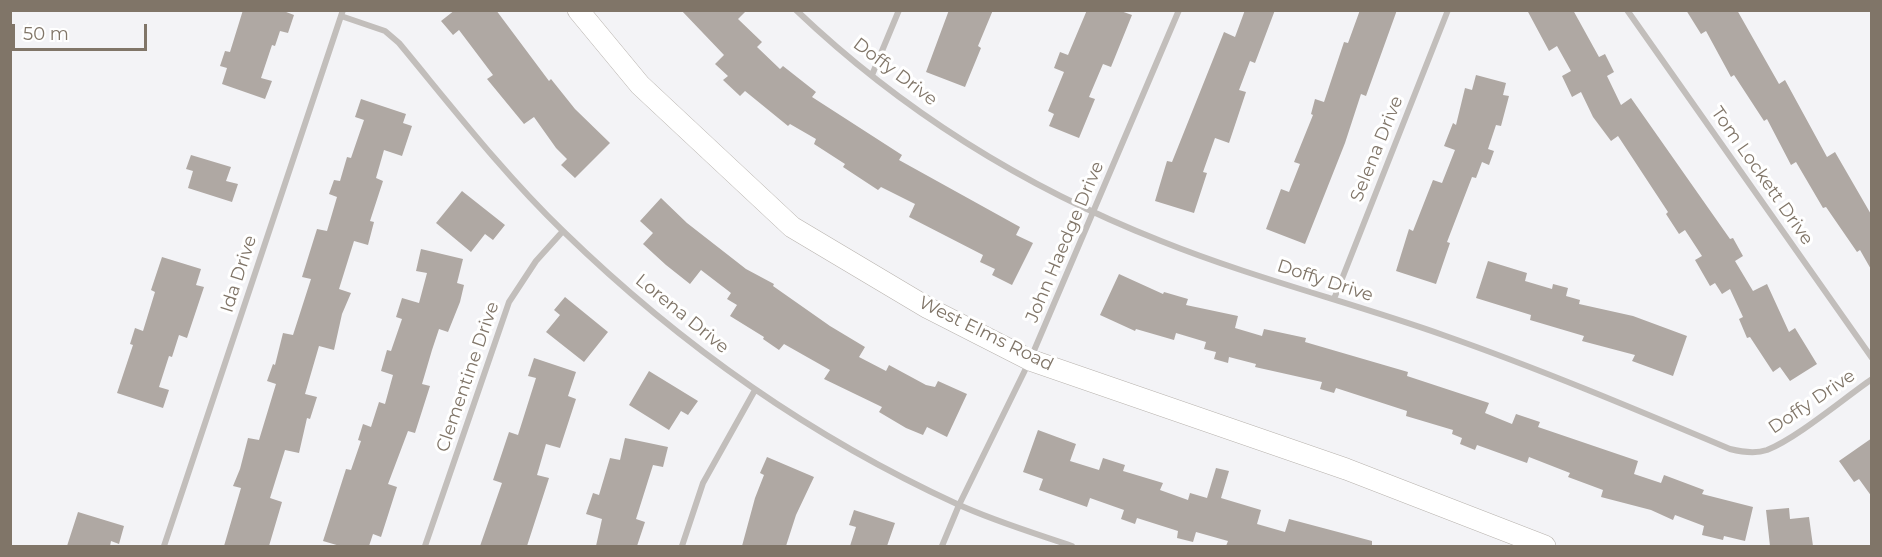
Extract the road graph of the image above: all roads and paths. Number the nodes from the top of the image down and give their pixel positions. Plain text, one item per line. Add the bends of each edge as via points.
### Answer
1 (578, 10) edge
2 (796, 10) edge
3 (899, 10) edge
4 (1179, 10) edge
5 (1448, 10) edge
6 (1627, 10) edge
7 (342, 13) edge
8 (872, 75) junction
9 (1094, 213) junction
10 (563, 231) junction
11 (1334, 299) junction
12 (1872, 358) edge
13 (1030, 360) junction
14 (1872, 380) edge
15 (755, 390) junction
16 (959, 505) junction
17 (164, 546) edge
18 (425, 546) edge
19 (682, 546) edge
20 (942, 546) edge
21 (1072, 546) edge
22 (1545, 546) edge

1 - 13 main road, West Elms Road via 640,85 792,227 928,308
2 - 8 street, Doffy Drive
3 - 8 street
4 - 9 street, John Haedge Drive
5 - 11 street, Selena Drive
6 - 12 street, Tom Lockett Drive
7 - 10 street, Lorena Drive via 385,31 399,43 483,146
7 - 17 street, Ida Drive
8 - 9 street, Doffy Drive via 974,149
9 - 11 street, Doffy Drive via 1227,265
9 - 13 street, John Haedge Drive
10 - 15 street, Lorena Drive via 653,311
10 - 18 street, Clementine Drive via 531,267 509,302
11 - 14 street, Doffy Drive via 1514,361 1746,453 1765,451 1784,441
13 - 16 street, John Haedge Drive
13 - 22 main road, West Elms Road via 1346,469
15 - 16 street, Lorena Drive via 869,460
15 - 19 street via 703,483
16 - 20 street, John Haedge Drive
16 - 21 street, Lorena Drive

